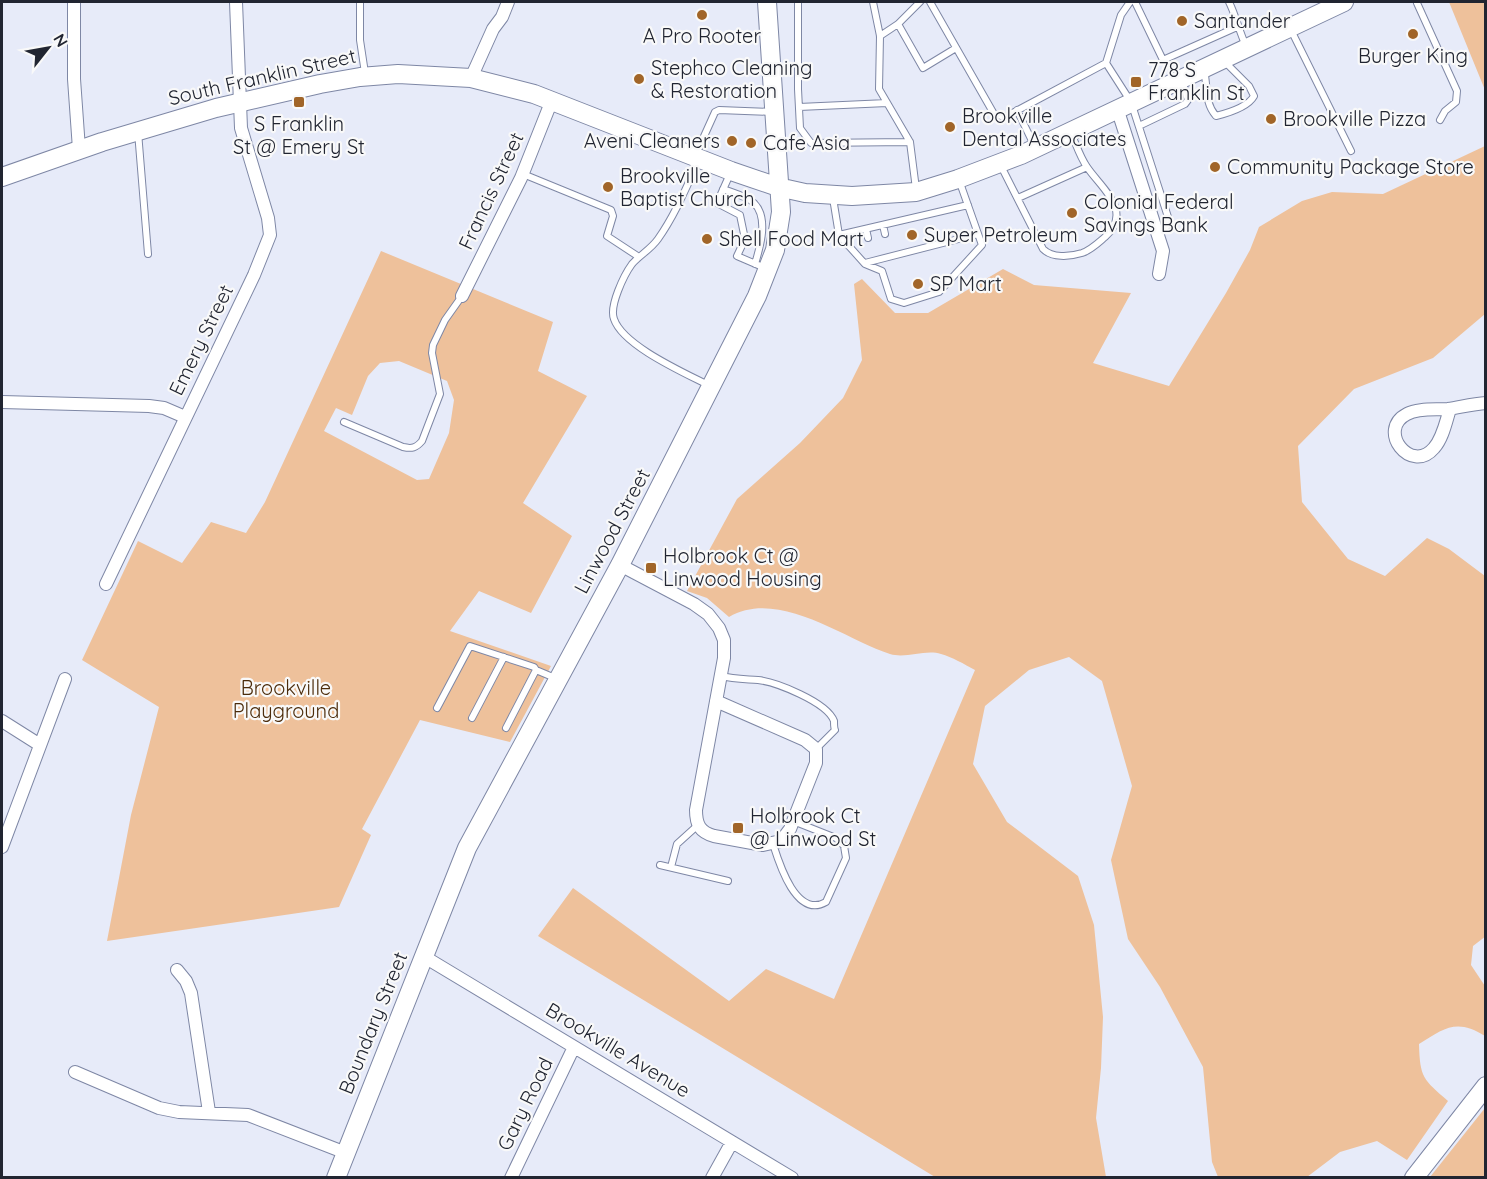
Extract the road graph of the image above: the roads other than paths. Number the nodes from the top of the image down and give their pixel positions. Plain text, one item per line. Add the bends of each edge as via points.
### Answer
1 (74, 2) edge
2 (236, 2) edge
3 (360, 2) edge
4 (508, 2) edge
5 (767, 2) edge
6 (798, 2) edge
7 (873, 2) edge
8 (920, 2) edge
9 (930, 2) edge
10 (1136, 2) edge
11 (1229, 2) edge
12 (1344, 2) edge
13 (1417, 3) dead end
14 (898, 24) junction
15 (1237, 27) junction
16 (1289, 27) junction
17 (880, 36) junction
18 (1246, 47) junction
19 (956, 48) junction
20 (1221, 59) junction
21 (1106, 63) junction
22 (1203, 67) junction
23 (366, 77) junction
24 (471, 78) junction
25 (1180, 78) junction
26 (552, 100) junction
27 (239, 102) junction
28 (887, 103) junction
29 (1124, 105) junction
30 (799, 107) junction
31 (1017, 110) junction
32 (774, 112) junction
33 (1440, 120) dead end
34 (1139, 126) junction
35 (138, 130) junction
36 (1070, 131) junction
37 (909, 142) junction
38 (1035, 148) junction
39 (79, 149) junction
40 (1351, 151) dead end
41 (697, 158) junction
42 (1000, 163) junction
43 (1087, 167) junction
44 (731, 171) junction
45 (523, 174) junction
46 (2, 177) edge
47 (958, 179) junction
48 (778, 188) junction
49 (723, 189) junction
50 (916, 192) junction
51 (832, 195) junction
52 (1018, 198) junction
53 (968, 205) junction
54 (934, 213) junction
55 (917, 217) junction
56 (936, 220) dead end
57 (900, 221) junction
58 (883, 225) junction
59 (919, 225) dead end
60 (866, 229) junction
61 (902, 230) dead end
62 (957, 231) dead end
63 (885, 234) dead end
64 (978, 234) junction
65 (839, 235) junction
66 (940, 236) dead end
67 (1158, 236) junction
68 (868, 238) dead end
69 (959, 239) junction
70 (923, 240) dead end
71 (906, 244) dead end
72 (942, 244) junction
73 (925, 248) junction
74 (889, 249) dead end
75 (908, 252) junction
76 (872, 253) dead end
77 (148, 254) dead end
78 (639, 257) junction
79 (891, 257) junction
80 (874, 261) junction
81 (865, 264) junction
82 (762, 267) junction
83 (1159, 274) dead end
84 (462, 296) joint
85 (711, 387) junction
86 (2, 402) edge
87 (1485, 403) edge
88 (1450, 409) junction
89 (185, 417) junction
90 (344, 422) dead end
91 (620, 565) junction
92 (106, 584) dead end
93 (504, 657) junction
94 (536, 670) junction
95 (721, 676) junction
96 (65, 679) dead end
97 (559, 680) junction
98 (716, 701) junction
99 (437, 708) dead end
100 (472, 718) dead end
101 (2, 721) edge
102 (506, 728) dead end
103 (40, 745) junction
104 (816, 749) junction
105 (793, 821) junction
106 (698, 825) junction
107 (773, 844) junction
108 (2, 847) edge
109 (660, 865) dead end
110 (670, 867) junction
111 (728, 881) dead end
112 (452, 884) joint
113 (423, 956) junction
114 (177, 969) dead end
115 (574, 1047) junction
116 (75, 1072) dead end
117 (1485, 1086) edge
118 (209, 1112) junction
119 (732, 1142) junction
120 (346, 1153) junction
121 (336, 1178) edge
122 (511, 1178) edge
123 (712, 1178) edge
124 (792, 1178) edge
125 (1414, 1178) edge

1 - 39 street
2 - 27 street, Emery Street
3 - 23 lane via 360,40
4 - 24 street
5 - 32 main road, Linwood Street
6 - 30 lane
7 - 17 lane
8 - 14 lane
9 - 19 lane
10 - 15 lane via 1163,60
10 - 21 lane via 1121,15
11 - 15 lane
12 - 16 main road, South Franklin Street
13 - 33 lane via 1457,91 1456,102
14 - 17 lane
14 - 19 lane via 923,68
15 - 18 lane
16 - 18 main road, South Franklin Street
16 - 40 lane
17 - 28 lane via 879,88
18 - 20 main road, South Franklin Street
19 - 31 lane via 994,114 1005,117
20 - 22 main road, South Franklin Street
20 - 22 lane via 1249,86 1254,96 1251,101 1216,116 1206,94
21 - 29 lane
21 - 31 lane
22 - 25 main road, South Franklin Street
23 - 24 main road, South Franklin Street via 398,74
23 - 27 main road, South Franklin Street
24 - 26 main road, South Franklin Street
25 - 29 main road, South Franklin Street
25 - 34 lane via 1188,100 1185,104
26 - 41 main road, South Franklin Street
26 - 45 street, Francis Street
27 - 35 main road, South Franklin Street
27 - 89 street, Emery Street via 241,128 270,235
28 - 30 lane
28 - 37 lane
29 - 34 lane
29 - 36 main road, South Franklin Street
29 - 67 street
30 - 37 lane via 800,128 811,143
31 - 38 lane
32 - 41 lane via 719,110
32 - 48 main road, Linwood Street
34 - 67 lane via 1168,216 1167,226
35 - 39 main road, South Franklin Street
35 - 77 lane
36 - 38 main road, South Franklin Street
36 - 43 lane
37 - 50 lane
38 - 42 main road, South Franklin Street
39 - 46 main road, South Franklin Street
41 - 44 main road, South Franklin Street
41 - 78 lane via 680,204 657,241
42 - 47 main road, South Franklin Street
42 - 52 lane
43 - 52 lane
43 - 52 lane via 1111,196 1117,211 1110,233 1082,253 1048,254
44 - 48 main road, South Franklin Street
44 - 49 lane
45 - 78 lane via 611,210 607,236
45 - 84 street, Francis Street
47 - 50 main road, South Franklin Street
47 - 53 lane
48 - 51 main road, South Franklin Street
48 - 82 main road, Linwood Street via 779,230
49 - 82 lane via 751,201 758,210 763,234
49 - 82 lane via 717,203 740,215 744,239 737,256
50 - 51 main road, South Franklin Street
51 - 65 lane
53 - 54 lane via 952,213
53 - 64 lane
54 - 55 lane
54 - 56 lane
55 - 57 lane
55 - 59 lane
57 - 58 lane
57 - 61 lane
58 - 60 lane
58 - 63 lane
60 - 65 lane
60 - 68 lane
62 - 69 lane
64 - 69 lane
64 - 81 lane via 982,245 939,292 914,301 891,299 882,271
65 - 81 lane
66 - 72 lane
67 - 83 street via 1163,251
69 - 72 lane
70 - 73 lane
71 - 75 lane
72 - 73 lane
73 - 75 lane
74 - 79 lane
75 - 79 lane
76 - 80 lane
78 - 85 lane via 621,284 613,309 614,320 642,349
79 - 80 lane
80 - 81 lane
82 - 85 main road, Linwood Street
84 - 90 lane via 433,345 440,394 417,447 403,447
85 - 91 main road, Linwood Street
86 - 89 street via 149,406
87 - 88 street
88 - 88 street via 1404,415 1396,424 1394,436 1399,448 1408,455 1426,454 1434,448
89 - 92 street, Emery Street
91 - 95 street via 708,614 724,640
91 - 97 main road, Linwood Street
93 - 94 lane
93 - 99 lane via 470,646
93 - 100 lane
94 - 97 lane
94 - 102 lane
95 - 98 street
95 - 104 lane via 778,685 816,702 834,721 834,730
96 - 103 street
97 - 112 main road, Linwood Street via 467,848
98 - 104 street via 805,740
98 - 106 street via 696,810
101 - 103 street
103 - 108 street
104 - 105 street via 816,763
105 - 107 street via 785,838
105 - 107 lane via 836,837 844,846 846,858 826,902 814,905 798,897 781,870
106 - 107 street via 706,834
106 - 110 lane via 677,844
109 - 110 lane
110 - 111 lane
112 - 113 main road, Boundary Street
113 - 115 street, Brookville Avenue
113 - 120 main road, Boundary Street
114 - 118 street via 191,993
115 - 119 street, Brookville Avenue
115 - 122 street, Gary Road
116 - 118 street via 159,1108
117 - 125 main road
118 - 120 street via 248,1115
119 - 123 street
119 - 124 street, Brookville Avenue
120 - 121 main road, Boundary Street

